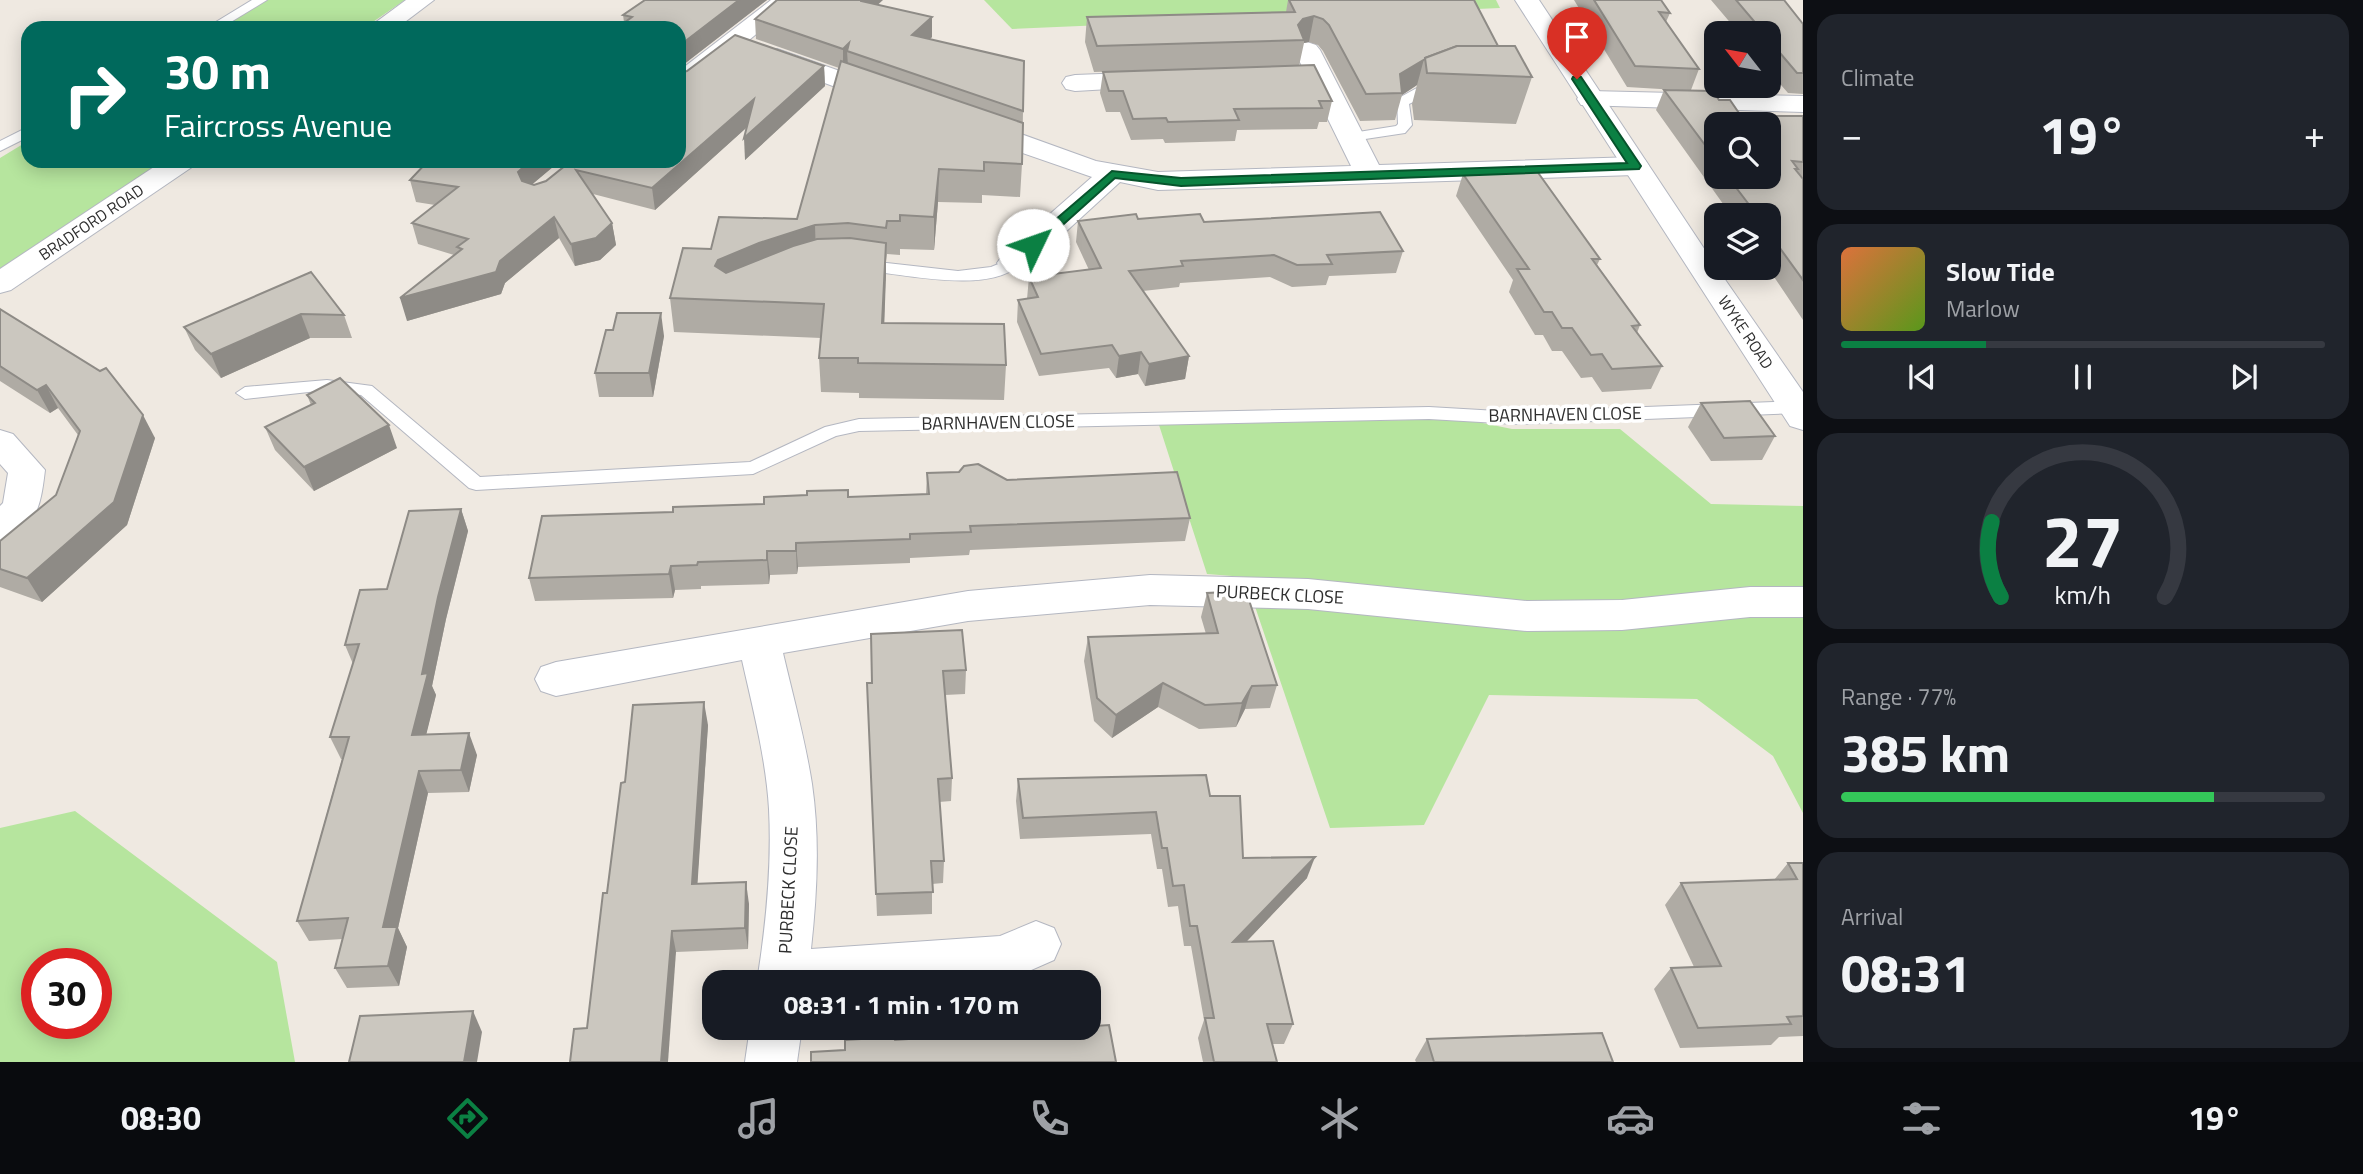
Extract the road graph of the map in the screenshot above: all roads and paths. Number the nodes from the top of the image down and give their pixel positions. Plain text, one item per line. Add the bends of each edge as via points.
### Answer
1 (261, 0) edge
2 (422, 0) edge
3 (786, 0) edge
4 (1527, 0) edge
5 (224, 21) edge
6 (390, 21) edge
7 (732, 41) junction
8 (1307, 50) dead end
9 (1319, 75) junction
10 (1292, 76) edge
11 (686, 78) edge
12 (1183, 79) edge
13 (1075, 83) dead end
14 (1454, 84) edge
15 (1590, 99) junction
16 (1803, 104) edge
17 (912, 105) edge
18 (950, 118) edge
19 (21, 135) edge
20 (1352, 137) junction
21 (0, 147) edge
22 (1635, 166) junction
23 (172, 168) edge
24 (1112, 174) junction
25 (1370, 175) junction
26 (1013, 263) joint
27 (843, 264) edge
28 (0, 283) edge
29 (245, 393) dead end
30 (1799, 412) edge
31 (0, 442) edge
32 (0, 528) edge
33 (1803, 602) edge
34 (759, 641) junction
35 (556, 678) dead end
36 (1036, 944) dead end
37 (784, 970) edge
38 (876, 970) edge
39 (774, 1040) edge
40 (771, 1062) edge

1 - 5 lane
2 - 6 street
3 - 7 street
4 - 15 street, WYKE ROAD
7 - 11 street
7 - 17 street
8 - 9 street
9 - 10 street
9 - 20 street
12 - 13 street
14 - 20 lane via 1429,87 1402,102 1405,125 1400,130
15 - 16 street
15 - 22 street, WYKE ROAD
18 - 24 street
19 - 21 lane
20 - 25 street
22 - 25 street
22 - 30 street, WYKE ROAD
23 - 28 street, BRADFORD ROAD
24 - 25 street via 1181,182
24 - 26 street
26 - 27 lane via 969,276
29 - 30 lane, BARNHAVEN CLOSE via 327,385 366,390 476,484 753,468 831,431 859,425 1429,413 1515,418
31 - 32 street via 27,470 21,508
33 - 34 street, PURBECK CLOSE via 1750,602 1622,615 1527,616 1308,594 1150,590 968,606
34 - 35 street, PURBECK CLOSE
34 - 37 street, PURBECK CLOSE via 789,783 794,837
36 - 38 street, PURBECK CLOSE via 1003,959
39 - 40 street

